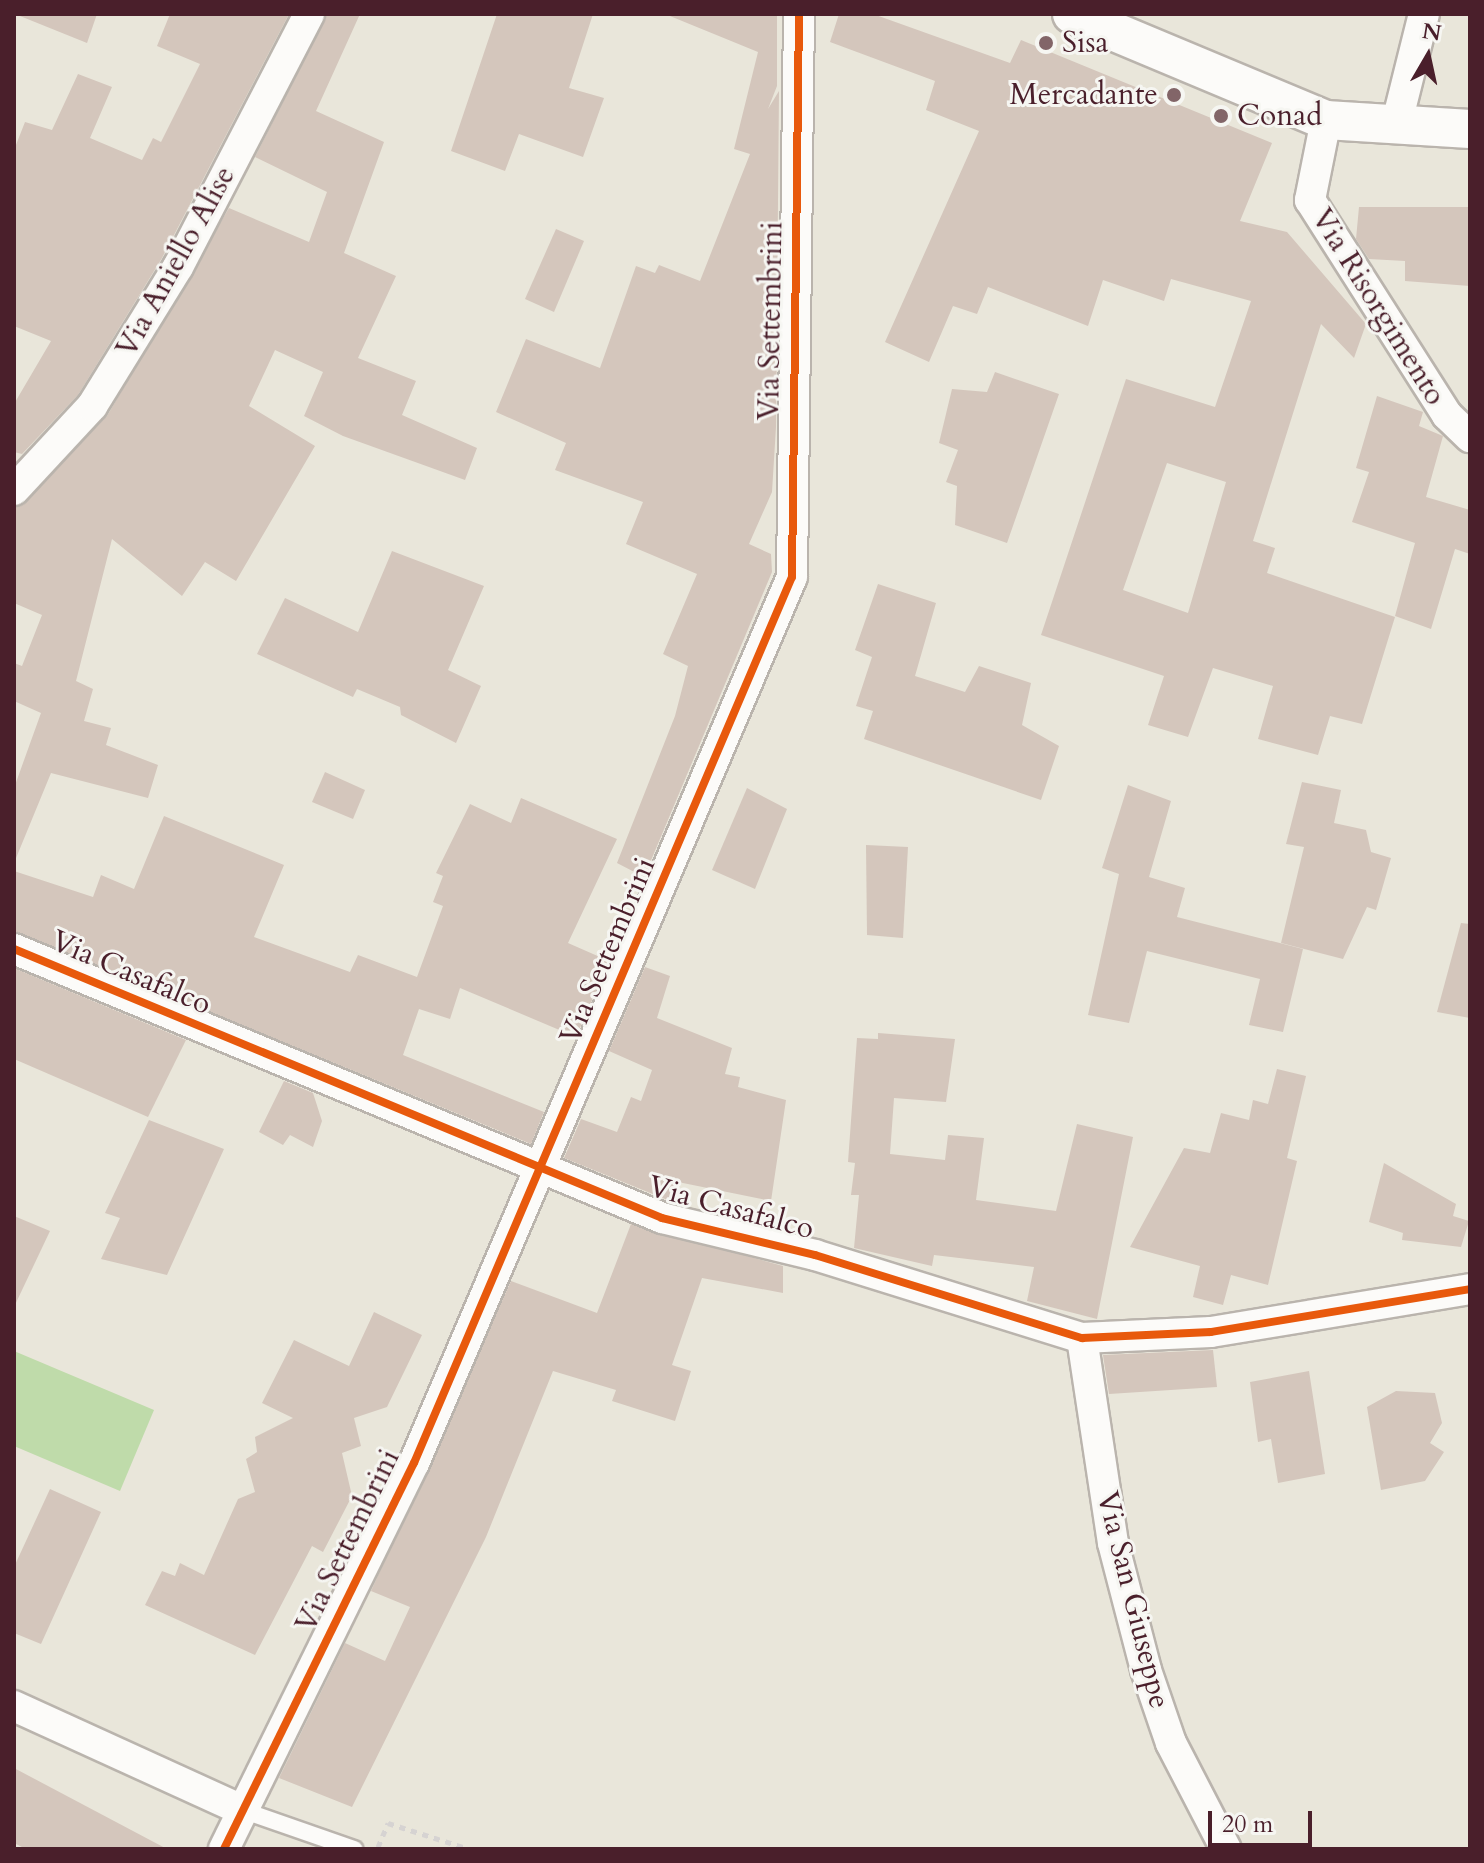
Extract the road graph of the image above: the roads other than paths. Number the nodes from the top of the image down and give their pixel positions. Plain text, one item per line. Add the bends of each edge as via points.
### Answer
1 (309, 14) edge
2 (799, 14) edge
3 (1072, 14) edge
4 (1424, 14) edge
5 (1326, 120) junction
6 (1397, 122) junction
7 (1470, 129) edge
8 (1470, 437) edge
9 (14, 490) edge
10 (14, 949) edge
11 (540, 1173) junction
12 (1470, 1289) edge
13 (1082, 1338) junction
14 (14, 1706) edge
15 (242, 1810) junction
16 (224, 1849) edge
17 (354, 1849) edge
18 (1226, 1849) edge

1 - 9 street, Via Aniello Alise via 178,267 116,368 92,406
2 - 11 street, Via Settembrini via 792,577
3 - 5 street
4 - 6 street
5 - 6 street
5 - 8 street, Via Risorgimento via 1310,200 1447,415
6 - 7 street
10 - 11 street, Via Casafalco
11 - 13 street, Via Casafalco via 662,1218 815,1255
11 - 15 street, Via Settembrini via 526,1187 414,1463
12 - 13 street, Via Casafalco via 1211,1332
13 - 18 street, Via San Giuseppe via 1113,1543 1146,1670 1171,1743
14 - 15 street
15 - 16 street, Via Settembrini
15 - 17 lane

